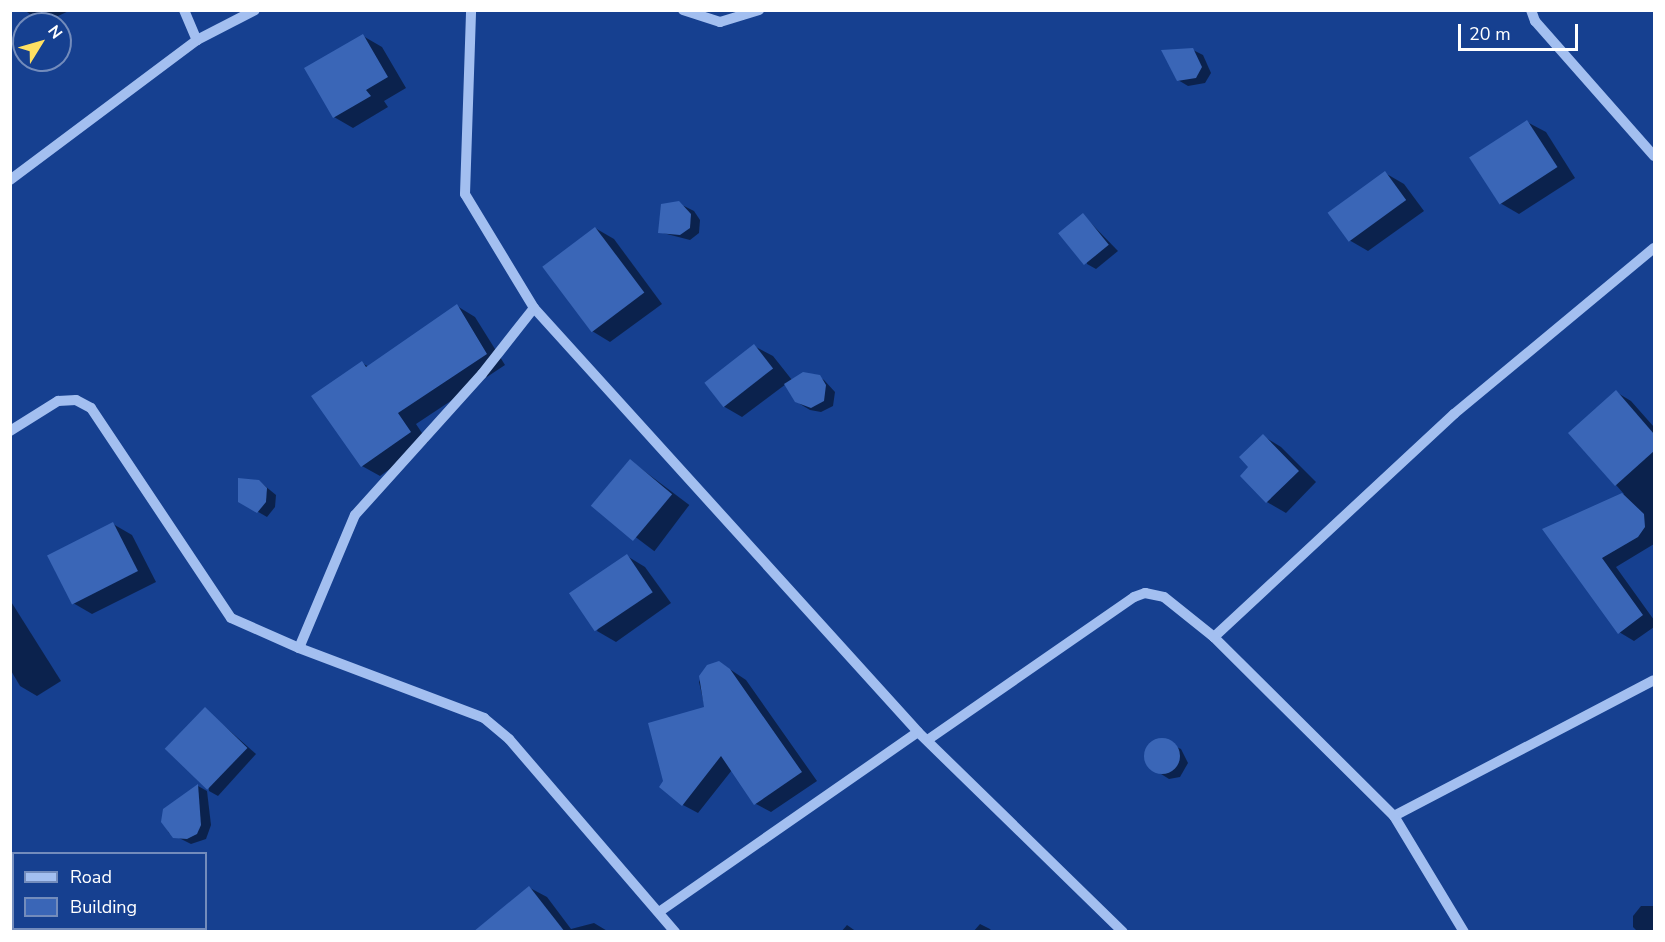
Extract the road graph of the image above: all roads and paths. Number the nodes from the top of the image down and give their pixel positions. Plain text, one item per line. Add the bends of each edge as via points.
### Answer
1 (184, 10) edge
2 (255, 10) edge
3 (471, 10) edge
4 (683, 10) edge
5 (759, 10) edge
6 (1531, 10) edge
7 (197, 40) junction
8 (1654, 156) edge
9 (10, 180) edge
10 (1654, 248) edge
11 (534, 308) junction
12 (10, 431) edge
13 (1214, 637) junction
14 (299, 648) junction
15 (1654, 680) edge
16 (918, 732) junction
17 (929, 739) junction
18 (1394, 816) junction
19 (659, 912) junction
20 (1123, 931) edge
21 (675, 932) edge
22 (1464, 932) edge

1 - 7 street
2 - 7 street
3 - 11 street via 465,194
4 - 5 street via 720,22
6 - 8 street via 1536,21
7 - 9 street
10 - 13 street via 1454,414
11 - 14 street via 482,374 355,515
11 - 16 street
12 - 14 street via 58,400 82,401 91,408 222,609 241,625
13 - 17 street via 1164,597 1145,593
13 - 18 street
14 - 19 street via 484,718 509,739
15 - 18 street
16 - 17 street
16 - 19 street
17 - 20 street
18 - 22 street
19 - 21 street

